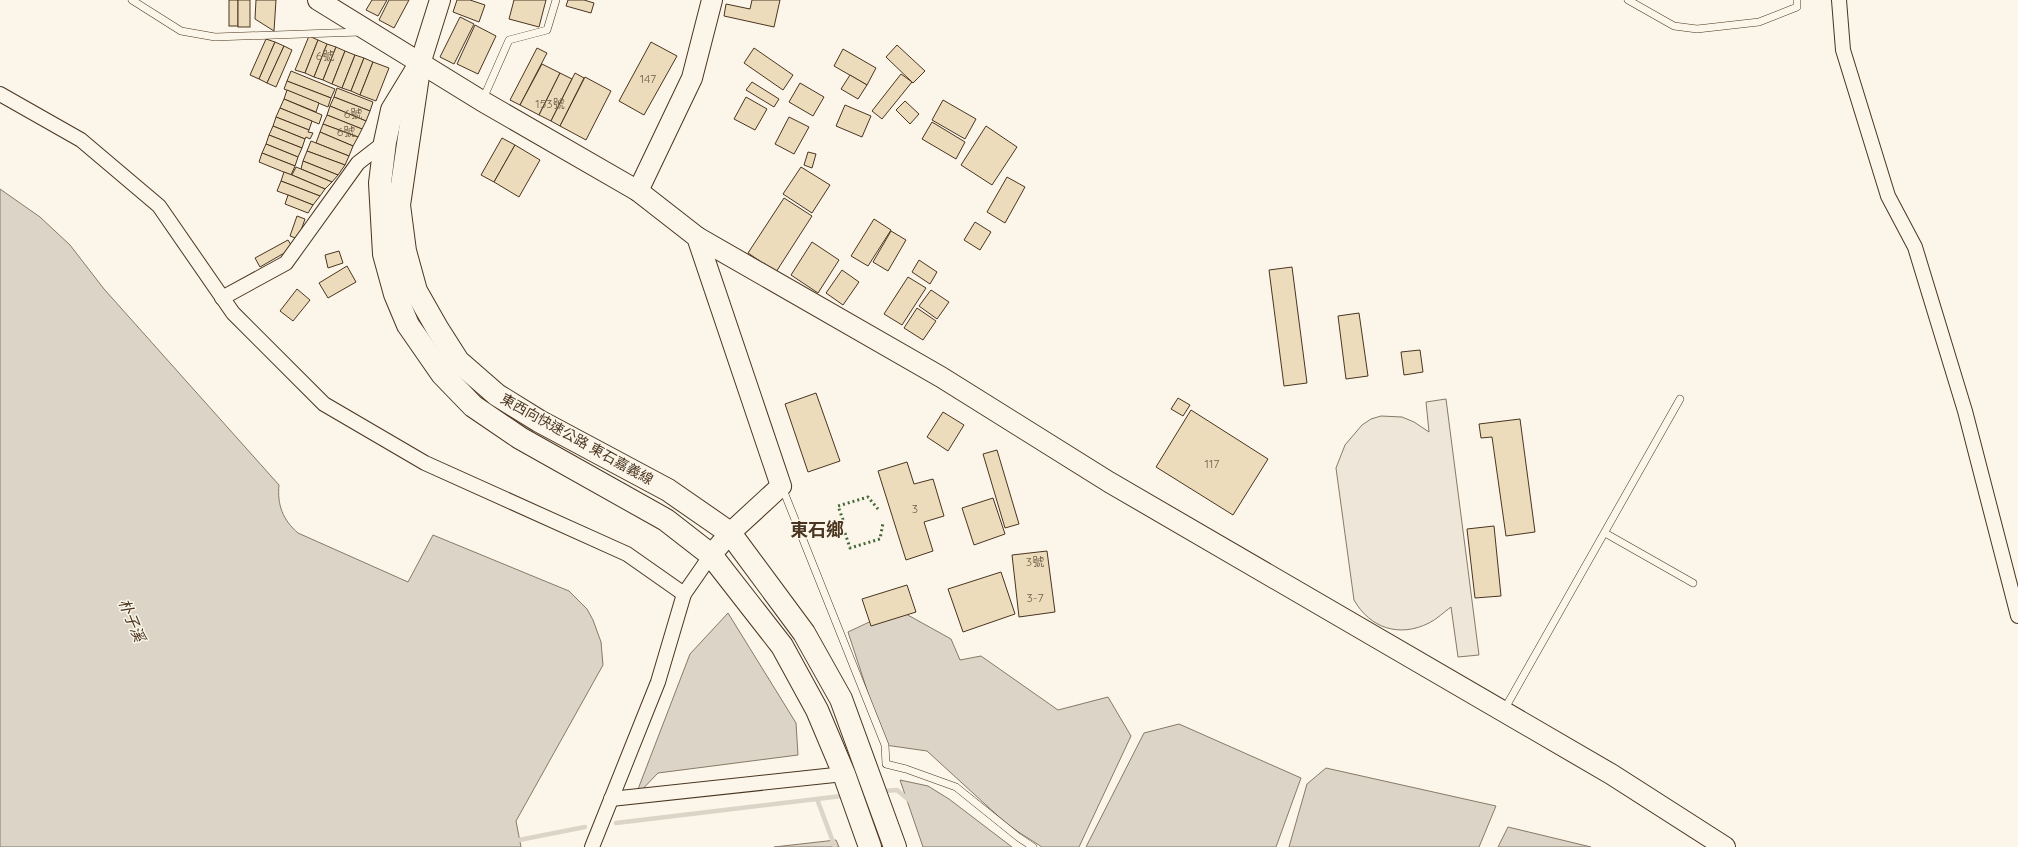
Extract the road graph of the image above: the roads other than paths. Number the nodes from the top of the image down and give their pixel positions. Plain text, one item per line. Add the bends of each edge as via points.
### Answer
1 (132, 0) edge
2 (440, 0) edge
3 (556, 0) edge
4 (712, 0) edge
5 (1628, 0) edge
6 (1797, 0) edge
7 (1839, 0) edge
8 (326, 2) edge
9 (368, 31) junction
10 (420, 64) junction
11 (0, 94) edge
12 (482, 101) junction
13 (385, 142) junction
14 (407, 146) junction
15 (638, 191) junction
16 (697, 237) junction
17 (222, 298) junction
18 (1680, 399) dead end
19 (781, 486) junction
20 (730, 533) junction
21 (1605, 533) junction
22 (711, 555) junction
23 (1693, 583) dead end
24 (684, 594) junction
25 (2018, 616) edge
26 (1503, 711) junction
27 (844, 774) junction
28 (611, 799) junction
29 (592, 847) edge
30 (870, 847) edge
31 (895, 847) edge
32 (1033, 847) edge
33 (1725, 847) edge

1 - 9 lane via 181,31 215,37
2 - 10 main road
3 - 12 lane via 547,30 509,40
4 - 15 main road via 692,78
5 - 6 lane via 1674,26 1697,29 1759,22 1797,7
7 - 25 street via 1844,50 1888,196 1915,247 1965,411
8 - 9 main road
9 - 10 main road
10 - 12 main road
10 - 13 main road, 東西向快速公路 東石嘉義線 via 392,110
10 - 14 main road, 東西向快速公路 東石嘉義線
11 - 17 street via 82,140 159,206
12 - 15 main road
13 - 14 street
13 - 17 street via 358,163 286,263
13 - 22 main road, 東西向快速公路 東石嘉義線 via 380,183 384,254 395,294 408,325 442,374 473,406 520,438 666,520
14 - 20 main road, 東西向快速公路 東石嘉義線 via 399,205 405,251 416,291 458,361 497,395 539,421 668,490
15 - 16 main road
16 - 19 main road
16 - 26 main road via 941,377 1109,482
17 - 24 street via 233,313 324,404 425,463 627,554
18 - 21 lane
19 - 20 main road
19 - 32 lane via 885,745 886,764 956,787 1018,838
20 - 22 main road
20 - 31 main road, 東西向快速公路 東石嘉義線 via 804,633 841,699
21 - 23 lane
21 - 26 lane
22 - 24 street
22 - 27 main road, 東西向快速公路 東石嘉義線 via 782,646 818,710
24 - 28 street via 658,682
26 - 33 main road via 1611,774
27 - 28 street
27 - 30 main road, 東西向快速公路 東石嘉義線
28 - 29 street

